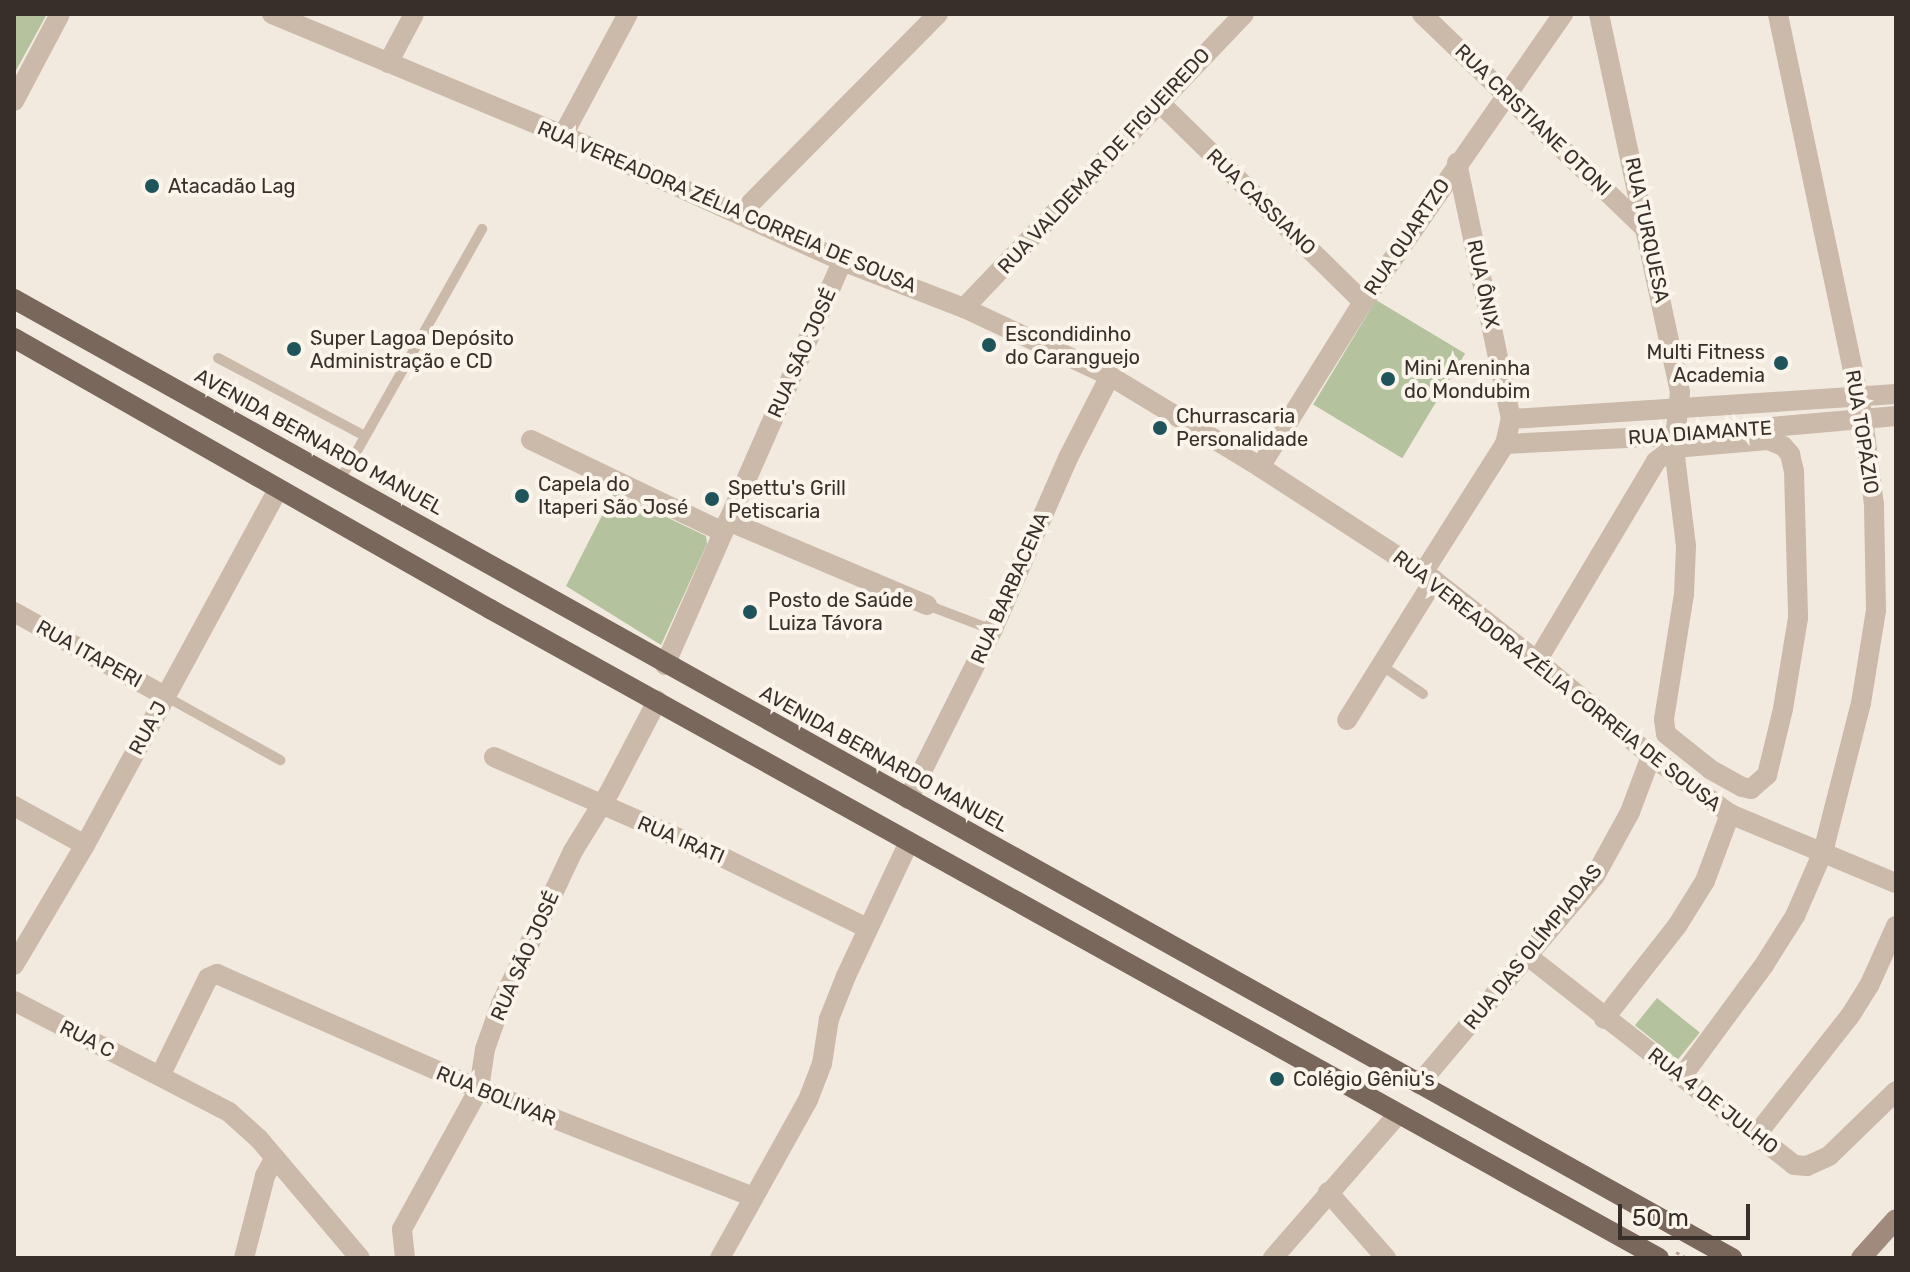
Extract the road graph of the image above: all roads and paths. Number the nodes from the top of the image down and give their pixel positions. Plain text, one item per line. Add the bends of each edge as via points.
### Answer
1 (60, 14) edge
2 (272, 14) edge
3 (414, 14) edge
4 (628, 14) edge
5 (938, 14) edge
6 (1244, 14) edge
7 (1422, 14) edge
8 (1563, 14) edge
9 (1599, 14) edge
10 (1778, 14) edge
11 (388, 63) junction
12 (1506, 92) junction
13 (14, 101) edge
14 (1159, 102) junction
15 (563, 135) junction
16 (1457, 163) junction
17 (741, 213) junction
18 (1643, 227) junction
19 (482, 229) dead end
20 (842, 261) junction
21 (14, 299) edge
22 (1363, 302) junction
23 (964, 308) junction
24 (14, 338) edge
25 (218, 358) dead end
26 (1110, 376) junction
27 (1896, 394) edge
28 (1857, 396) junction
29 (1681, 409) junction
30 (1896, 416) edge
31 (1863, 418) junction
32 (1511, 419) junction
33 (365, 436) junction
34 (531, 440) dead end
35 (1675, 442) junction
36 (1505, 444) junction
37 (1260, 467) junction
38 (339, 481) junction
39 (278, 489) junction
40 (725, 526) junction
41 (476, 559) junction
42 (1428, 576) junction
43 (509, 577) junction
44 (460, 592) junction
45 (927, 605) joint
46 (490, 609) junction
47 (14, 612) edge
48 (993, 630) junction
49 (1537, 661) junction
50 (665, 665) junction
51 (1381, 665) junction
52 (1423, 694) dead end
53 (165, 696) junction
54 (657, 701) junction
55 (1347, 720) dead end
56 (1651, 756) junction
57 (494, 757) dead end
58 (280, 760) dead end
59 (908, 799) junction
60 (14, 806) edge
61 (600, 806) junction
62 (1730, 814) junction
63 (909, 842) junction
64 (85, 845) junction
65 (1823, 852) junction
66 (1896, 883) edge
67 (1896, 926) edge
68 (867, 928) junction
69 (1529, 957) junction
70 (14, 965) edge
71 (1223, 975) junction
72 (1257, 994) junction
73 (14, 1001) edge
74 (1204, 1006) junction
75 (1604, 1019) junction
76 (1236, 1024) junction
77 (1683, 1075) junction
78 (160, 1076) junction
79 (1419, 1084) junction
80 (479, 1089) junction
81 (1896, 1091) edge
82 (1398, 1114) junction
83 (1757, 1134) junction
84 (275, 1157) junction
85 (1328, 1192) junction
86 (753, 1197) junction
87 (1657, 1216) junction
88 (1896, 1219) edge
89 (1639, 1248) junction
90 (244, 1258) edge
91 (360, 1258) edge
92 (405, 1258) edge
93 (720, 1258) edge
94 (1273, 1258) edge
95 (1386, 1258) edge
96 (1659, 1258) edge
97 (1732, 1258) edge
98 (1861, 1258) edge

1 - 13 street
2 - 11 street, RUA VEREADORA ZÉLIA CORREIA DE SOUSA
3 - 11 street
4 - 15 street
5 - 17 street
6 - 14 street, RUA VALDEMAR DE FIGUEIREDO
7 - 12 street, RUA CRISTIANE OTONI
8 - 12 street, RUA QUARTZO
9 - 18 street, RUA TURQUESA
10 - 28 street, RUA TOPÁZIO
11 - 15 street, RUA VEREADORA ZÉLIA CORREIA DE SOUSA
12 - 16 street, RUA QUARTZO
12 - 18 street, RUA CRISTIANE OTONI
14 - 22 street, RUA CASSIANO
14 - 23 street, RUA VALDEMAR DE FIGUEIREDO
15 - 17 street, RUA VEREADORA ZÉLIA CORREIA DE SOUSA
16 - 22 street, RUA QUARTZO
16 - 32 street, RUA ÔNIX
17 - 20 street, RUA VEREADORA ZÉLIA CORREIA DE SOUSA
18 - 29 street, RUA TURQUESA via 1663,303
19 - 33 lane
20 - 23 street, RUA VEREADORA ZÉLIA CORREIA DE SOUSA
20 - 40 street, RUA SÃO JOSÉ
21 - 38 main road, AVENIDA BERNARDO MANUEL
22 - 37 street, RUA QUARTZO
23 - 26 street, RUA VEREADORA ZÉLIA CORREIA DE SOUSA
24 - 39 main road
25 - 33 lane
26 - 37 street, RUA VEREADORA ZÉLIA CORREIA DE SOUSA
26 - 48 street, RUA BARBACENA
27 - 28 street, RUA DIAMANTE
28 - 29 street, RUA DIAMANTE
28 - 31 street, RUA TOPÁZIO
29 - 32 street, RUA DIAMANTE
29 - 35 street, RUA TURQUESA
30 - 31 street, RUA DIAMANTE
31 - 35 street, RUA DIAMANTE
31 - 65 street, RUA TOPÁZIO via 1874,505 1876,610 1861,703
32 - 36 street, RUA ÔNIX
33 - 38 lane
34 - 40 street
35 - 35 street, RUA TURQUESA via 1768,440 1790,454 1794,471 1799,593 1791,670 1767,775 1751,789 1710,769 1666,734 1686,546
35 - 36 street, RUA DIAMANTE
35 - 49 street via 1625,509
36 - 42 street, RUA ÔNIX
37 - 42 street, RUA VEREADORA ZÉLIA CORREIA DE SOUSA
38 - 41 main road, AVENIDA BERNARDO MANUEL
39 - 44 main road
39 - 53 street, RUA J
40 - 45 street
40 - 50 street, RUA SÃO JOSÉ
41 - 43 main road, AVENIDA BERNARDO MANUEL
41 - 44 main road
42 - 49 street, RUA VEREADORA ZÉLIA CORREIA DE SOUSA
42 - 51 street, RUA ÔNIX
43 - 46 main road
43 - 50 main road, AVENIDA BERNARDO MANUEL
44 - 46 main road
45 - 48 lane
46 - 54 main road
47 - 53 street, RUA ITAPERI
48 - 59 street, RUA BARBACENA
49 - 56 street, RUA VEREADORA ZÉLIA CORREIA DE SOUSA
50 - 59 main road, AVENIDA BERNARDO MANUEL
51 - 52 lane
51 - 55 street, RUA ÔNIX
53 - 58 lane
53 - 64 street, RUA J
54 - 61 street, RUA SÃO JOSÉ
54 - 63 main road
56 - 62 street, RUA VEREADORA ZÉLIA CORREIA DE SOUSA
56 - 69 street, RUA DAS OLÍMPIADAS via 1630,812 1595,876
57 - 61 street, RUA IRATI
59 - 71 main road, AVENIDA BERNARDO MANUEL
60 - 64 street
61 - 68 street, RUA IRATI via 722,857
61 - 80 street, RUA SÃO JOSÉ via 573,851 501,1004 485,1049
62 - 65 street, RUA VEREADORA ZÉLIA CORREIA DE SOUSA
62 - 75 street via 1705,881
63 - 68 street
63 - 74 main road
64 - 70 street, RUA J
65 - 66 street, RUA VEREADORA ZÉLIA CORREIA DE SOUSA
65 - 77 street, RUA TOPÁZIO via 1795,916
67 - 83 street via 1856,1006
68 - 86 street via 829,1019 818,1080
69 - 75 street, RUA 4 DE JULHO
69 - 79 street, RUA DAS OLÍMPIADAS
71 - 72 main road, AVENIDA BERNARDO MANUEL
71 - 74 main road
72 - 76 main road
72 - 79 main road, AVENIDA BERNARDO MANUEL
73 - 78 street, RUA C
74 - 76 main road
75 - 77 street, RUA 4 DE JULHO
76 - 82 main road
77 - 83 street, RUA 4 DE JULHO
78 - 80 street, RUA BOLIVAR via 208,978 217,974
78 - 84 street, RUA C via 229,1112
79 - 87 main road, AVENIDA BERNARDO MANUEL
80 - 86 street, RUA BOLIVAR
80 - 92 street, RUA SÃO JOSÉ via 402,1229
81 - 83 street, RUA 4 DE JULHO via 1829,1156 1807,1166 1794,1165
82 - 85 street
82 - 89 main road
84 - 90 street
84 - 91 street, RUA C
85 - 94 street
85 - 95 street
86 - 93 street
87 - 89 main road
87 - 97 main road, AVENIDA BERNARDO MANUEL
88 - 98 main road
89 - 96 main road

